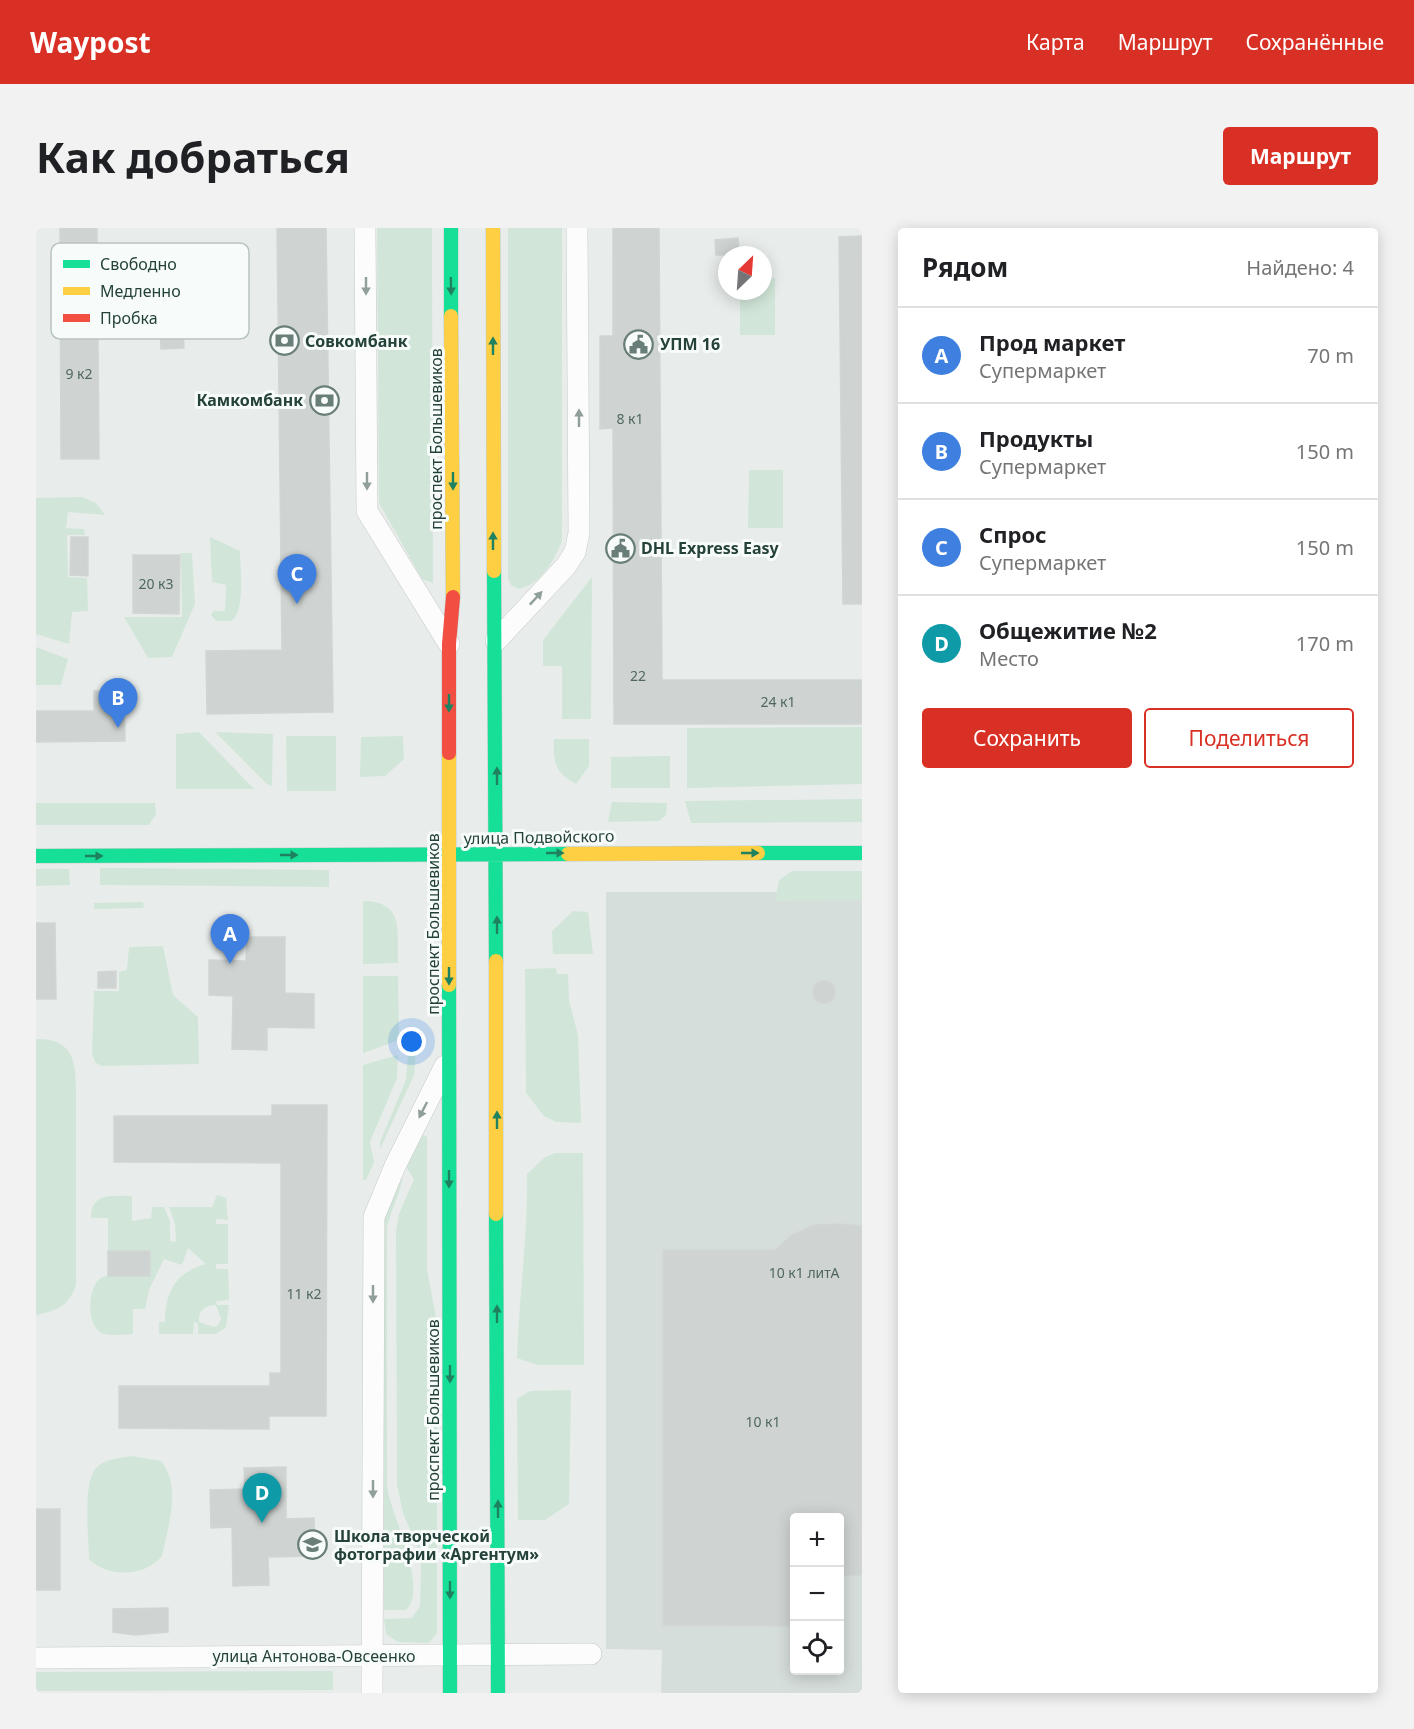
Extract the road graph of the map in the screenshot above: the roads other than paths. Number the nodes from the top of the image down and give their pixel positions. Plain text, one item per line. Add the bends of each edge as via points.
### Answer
1 (365, 228) edge
2 (451, 228) edge
3 (494, 228) edge
4 (577, 228) edge
5 (496, 641) junction
6 (448, 644) junction
7 (497, 853) junction
8 (862, 853) edge
9 (449, 855) junction
10 (36, 856) edge
11 (449, 1057) junction
12 (591, 1654) dead end
13 (373, 1656) junction
14 (450, 1656) junction
15 (498, 1656) junction
16 (36, 1658) edge
17 (372, 1693) edge
18 (450, 1693) edge
19 (498, 1693) edge

1 -> 6 street via 367,511
2 -> 6 main road, проспект Большевиков via 453,591
5 -> 3 main road
5 -> 4 street via 566,566 575,552 579,533
7 -> 5 main road
6 -> 9 main road, проспект Большевиков
7 -> 8 main road, улица Подвойского
7 - 9 main road, улица Подвойского
15 -> 7 main road
10 -> 9 main road, улица Подвойского
9 -> 11 main road, проспект Большевиков
11 -> 13 street via 374,1217
11 -> 14 main road, проспект Большевиков
12 - 15 street, улица Антонова-Овсеенко
13 - 14 street, улица Антонова-Овсеенко
13 - 16 street, улица Антонова-Овсеенко
13 - 17 street
14 - 15 street, улица Антонова-Овсеенко
14 - 18 main road, проспект Большевиков
15 - 19 main road

